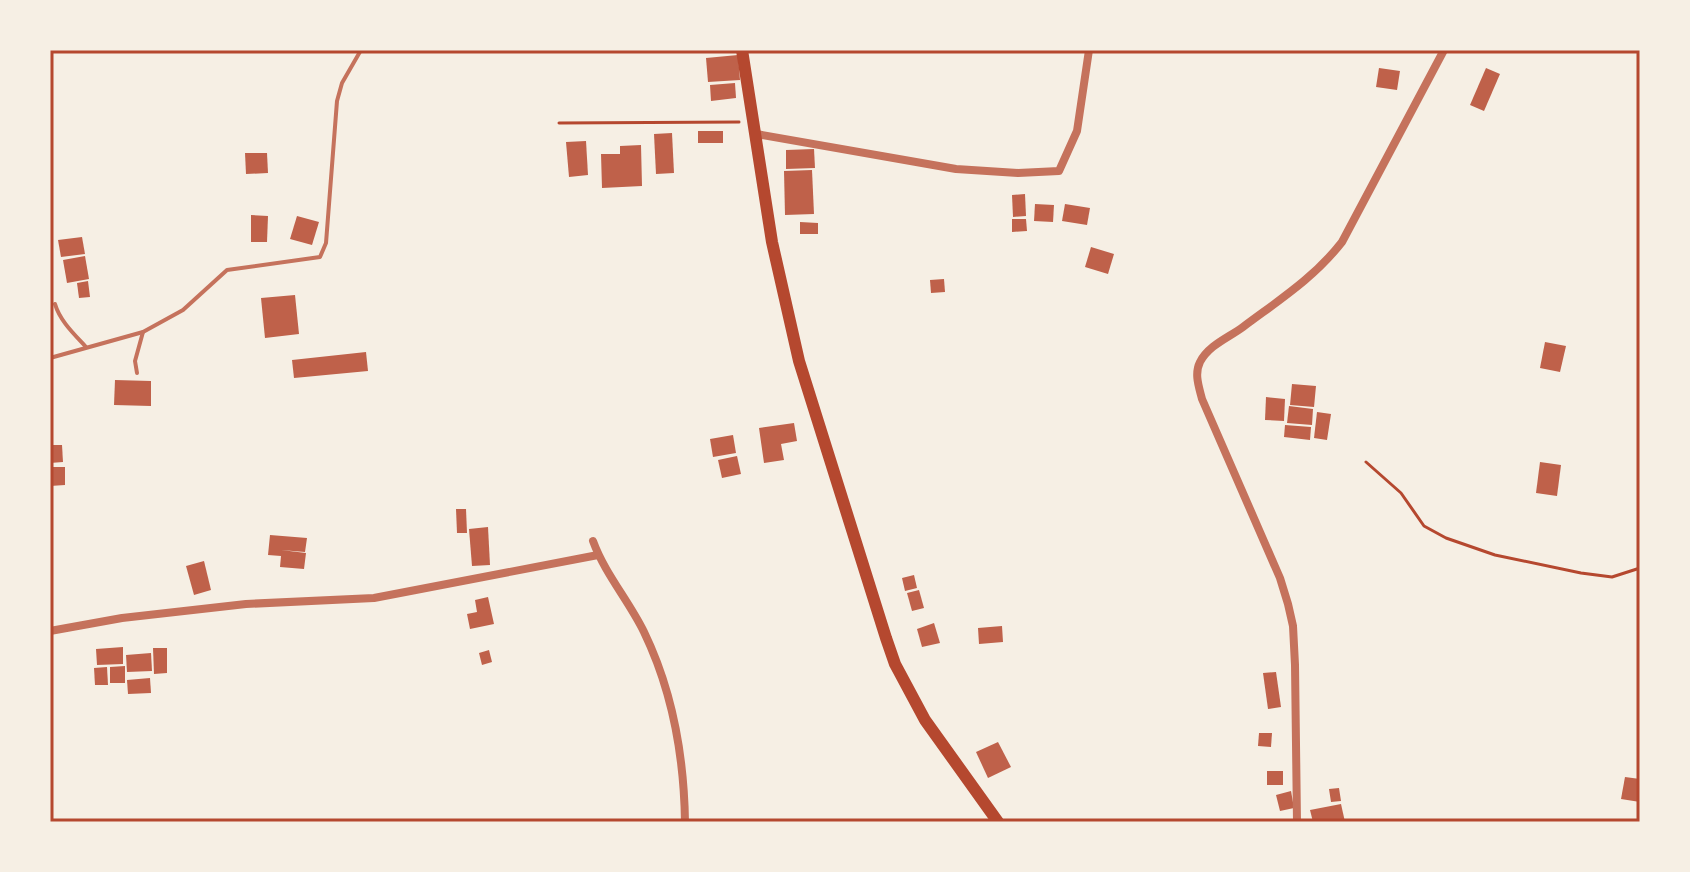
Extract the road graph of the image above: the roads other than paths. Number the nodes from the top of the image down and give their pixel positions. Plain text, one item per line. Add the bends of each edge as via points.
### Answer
1 (361, 50) edge
2 (742, 50) edge
3 (1089, 50) edge
4 (1444, 50) edge
5 (755, 128) junction
6 (55, 304) dead end
7 (143, 332) junction
8 (86, 347) junction
9 (50, 358) edge
10 (137, 373) dead end
11 (593, 541) dead end
12 (598, 555) junction
13 (50, 631) edge
14 (685, 822) edge
15 (998, 822) edge
16 (1297, 822) edge

1 - 7 lane via 337,101 323,253 314,259 227,270 183,310
2 - 5 main road
3 - 5 street via 1077,131 1059,171 956,169
4 - 16 street via 1321,269 1210,347 1198,366 1202,399 1280,578 1293,626
5 - 15 main road via 772,242 799,361 895,664 925,720
6 - 8 lane
7 - 8 lane
7 - 10 lane
8 - 9 lane
11 - 12 street
12 - 13 street via 374,598 246,604
12 - 14 street via 643,631 665,682 683,770

